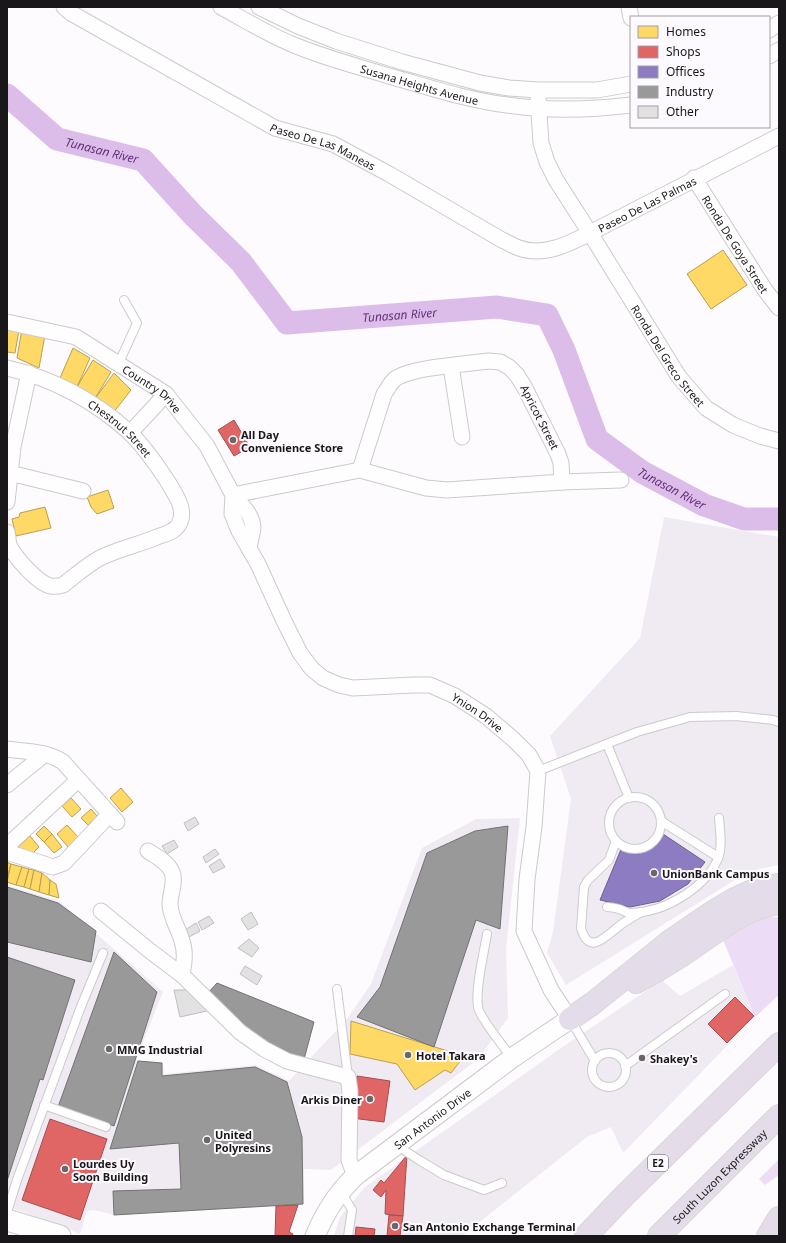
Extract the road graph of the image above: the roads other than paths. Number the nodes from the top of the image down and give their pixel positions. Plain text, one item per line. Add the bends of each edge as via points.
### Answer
1 (64, 7) edge
2 (221, 7) edge
3 (258, 7) edge
4 (779, 23) edge
5 (770, 29) edge
6 (779, 50) edge
7 (770, 55) edge
8 (630, 84) edge
9 (538, 90) junction
10 (630, 105) edge
11 (539, 108) junction
12 (779, 136) edge
13 (694, 178) junction
14 (590, 233) junction
15 (124, 300) dead end
16 (779, 308) edge
17 (7, 322) edge
18 (118, 365) junction
19 (451, 366) junction
20 (7, 368) edge
21 (29, 373) junction
22 (166, 394) junction
23 (130, 433) junction
24 (462, 436) dead end
25 (779, 441) edge
26 (360, 470) junction
27 (10, 473) junction
28 (621, 480) dead end
29 (562, 482) junction
30 (83, 491) dead end
31 (233, 495) junction
32 (7, 502) edge
33 (235, 523) joint
34 (7, 532) edge
35 (249, 548) junction
36 (779, 722) edge
37 (607, 744) junction
38 (7, 749) edge
39 (46, 754) junction
40 (538, 771) junction
41 (78, 780) junction
42 (7, 784) edge
43 (629, 798) junction
44 (719, 818) dead end
45 (660, 821) junction
46 (616, 841) junction
47 (7, 846) edge
48 (148, 851) dead end
49 (7, 852) edge
50 (718, 857) junction
51 (779, 885) edge
52 (779, 903) edge
53 (607, 907) dead end
54 (101, 911) dead end
55 (641, 912) junction
56 (487, 934) dead end
57 (103, 953) dead end
58 (182, 975) junction
59 (337, 989) dead end
60 (725, 994) dead end
61 (592, 1004) junction
62 (570, 1018) junction
63 (779, 1030) edge
64 (779, 1044) edge
65 (512, 1058) junction
66 (595, 1061) junction
67 (625, 1066) junction
68 (348, 1077) junction
69 (730, 1092) junction
70 (44, 1105) junction
71 (779, 1116) edge
72 (106, 1127) dead end
73 (396, 1144) junction
74 (355, 1176) junction
75 (502, 1183) dead end
76 (340, 1191) junction
77 (7, 1212) edge
78 (779, 1218) edge
79 (7, 1220) edge
80 (60, 1236) edge
81 (315, 1236) edge
82 (348, 1236) edge
83 (586, 1236) edge
84 (659, 1236) edge
85 (768, 1236) edge

1 - 14 street, Paseo De Las Maneas via 71,14 275,128 333,144 520,248 551,249
2 - 11 street, Susana Heights Avenue via 293,45 334,59 476,99
3 - 9 street, Susana Heights Avenue via 336,41 402,62 480,83
4 - 5 street
6 - 7 street
8 - 9 street, Susana Heights Avenue via 597,90
9 - 11 street, Paseo De Las Palmas
10 - 11 street, Susana Heights Avenue via 602,109
11 - 14 street, Paseo De Las Palmas via 541,143 547,162
12 - 13 street, Paseo De Las Palmas
13 - 14 street, Paseo De Las Palmas
13 - 16 street, Ronda De Goya Street
14 - 25 street, Ronda Del Greco Street via 679,376 706,408 733,425
15 - 18 lane via 137,323
17 - 18 street, Country Drive via 76,337
18 - 22 street, Country Drive
19 - 24 street
19 - 26 street, Apricot Street via 416,371 396,379 384,394
19 - 29 street, Apricot Street via 500,362 517,375 554,443 561,463
20 - 21 street, Chestnut Street
21 - 23 street, Chestnut Street via 70,391 102,410
21 - 27 street
22 - 23 street
22 - 31 street, Country Drive via 207,446
23 - 34 street, Chestnut Street via 174,492 182,510 182,517 175,529 101,558 63,585 56,587 43,583 25,568 9,545
26 - 29 street via 426,488 447,490
26 - 31 street
27 - 30 street
27 - 32 street
28 - 29 street
31 - 33 street, Country Drive via 232,514
31 - 35 street via 250,517 253,527
33 - 35 street, Ynion Drive
35 - 40 street, Ynion Drive via 300,653 312,669 323,678 353,688 430,685 455,696 486,716 529,755
36 - 37 lane via 736,716 690,717 637,732
37 - 40 lane
37 - 43 lane
38 - 39 street
39 - 41 street via 63,762
39 - 42 street
40 - 62 street via 524,931 551,990
41 - 47 street
41 - 49 street via 114,818 57,867
43 - 45 lane via 640,798 650,802 657,810
43 - 46 lane via 617,804 610,815 610,829
44 - 50 lane
45 - 46 lane via 658,835 648,846 628,848
45 - 50 lane
46 - 55 lane via 608,860 584,887 581,928 583,934 587,940 599,943
48 - 58 street via 159,857 172,871 174,880 170,911 183,942 185,958
50 - 55 lane via 705,877 691,891 673,902
51 - 61 highway via 761,887 713,912 669,942
52 - 61 highway via 769,904 744,915 646,977
53 - 55 lane via 629,913
54 - 58 street
56 - 65 lane via 478,985 477,1008
57 - 70 lane
58 - 68 street via 240,1032 264,1049 287,1061
59 - 68 lane
60 - 67 lane
61 - 62 highway
62 - 65 street, San Antonio Drive
62 - 66 lane
63 - 69 highway
64 - 69 highway, E2
65 - 73 street, San Antonio Drive
66 - 67 lane via 604,1054 615,1054
66 - 67 lane via 592,1072 594,1077 601,1085 606,1086 622,1082 626,1072
68 - 74 street via 349,1160
69 - 83 highway, E2
70 - 72 lane
70 - 77 lane
71 - 84 highway, South Luzon Expressway
73 - 74 street, San Antonio Drive
73 - 75 lane via 444,1175 484,1190
74 - 76 street, San Antonio Drive
76 - 81 street, San Antonio Drive via 324,1214
76 - 82 lane via 352,1210
78 - 85 highway
79 - 80 main road

